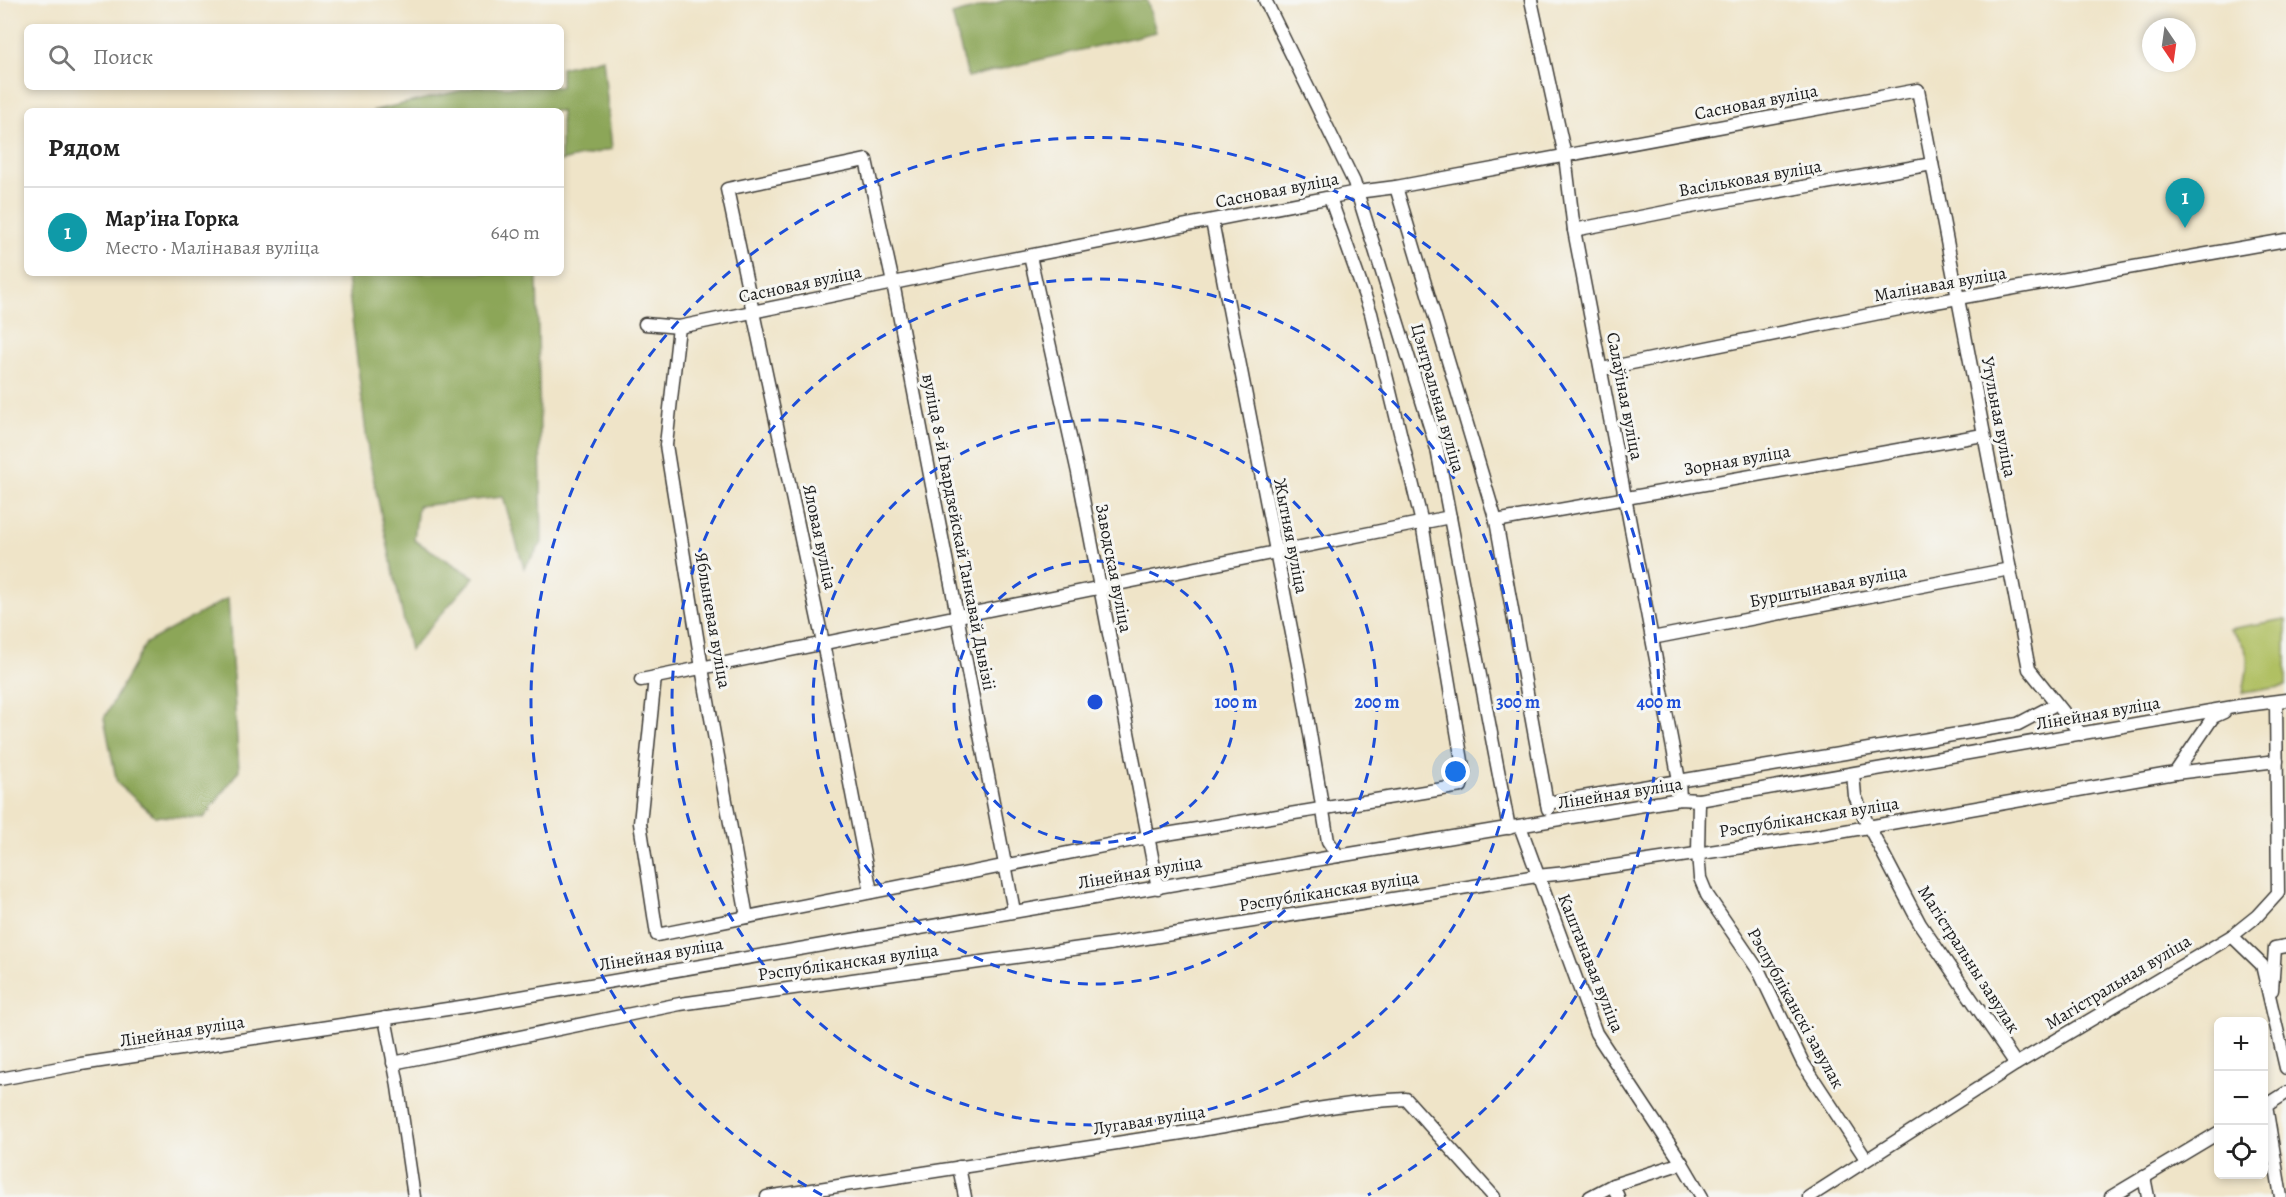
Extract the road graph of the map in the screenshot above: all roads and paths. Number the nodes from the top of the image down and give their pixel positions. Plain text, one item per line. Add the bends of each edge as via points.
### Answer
1 (1265, 0) edge
2 (1531, 0) edge
3 (1918, 90) joint
4 (1565, 156) junction
5 (1932, 164) junction
6 (1396, 187) junction
7 (727, 189) joint
8 (1357, 192) junction
9 (1330, 198) junction
10 (1212, 221) junction
11 (1574, 230) junction
12 (2286, 240) edge
13 (1030, 256) junction
14 (893, 283) junction
15 (1958, 298) junction
16 (754, 312) junction
17 (645, 324) dead end
18 (679, 327) junction
19 (1602, 369) junction
20 (1983, 435) junction
21 (1625, 498) junction
22 (1450, 517) junction
23 (1496, 521) junction
24 (1422, 523) junction
25 (1276, 552) junction
26 (2010, 569) junction
27 (1099, 588) junction
28 (957, 616) junction
29 (1652, 638) junction
30 (823, 643) junction
31 (702, 668) junction
32 (655, 677) junction
33 (641, 680) dead end
34 (2281, 701) edge
35 (2056, 704) junction
36 (2240, 706) junction
37 (2081, 734) junction
38 (2277, 761) junction
39 (2175, 773) junction
40 (1853, 774) junction
41 (1679, 780) junction
42 (1680, 799) junction
43 (1699, 800) junction
44 (1548, 806) joint
45 (1323, 808) junction
46 (1868, 825) junction
47 (1514, 827) junction
48 (1148, 837) junction
49 (1698, 853) junction
50 (1338, 856) junction
51 (1006, 866) junction
52 (1537, 876) junction
53 (1158, 888) junction
54 (871, 892) junction
55 (1014, 911) junction
56 (747, 917) junction
57 (2232, 936) junction
58 (2286, 946) edge
59 (2271, 1001) junction
60 (386, 1018) junction
61 (393, 1063) junction
62 (2016, 1064) junction
63 (2286, 1068) edge
64 (0, 1079) edge
65 (2286, 1093) edge
66 (2268, 1104) edge
67 (2268, 1123) edge
68 (2214, 1135) edge
69 (1866, 1159) junction
70 (1682, 1163) junction
71 (959, 1167) junction
72 (2144, 1177) junction
73 (1613, 1185) junction
74 (414, 1197) edge
75 (767, 1197) edge
76 (965, 1197) edge
77 (1494, 1197) edge
78 (1590, 1197) edge
79 (1618, 1197) edge
80 (1702, 1197) edge
81 (1809, 1197) edge
82 (2111, 1197) edge
83 (2148, 1197) edge
84 (2281, 1197) edge

1 - 8 street, Цэнтральная вуліца
2 - 4 street, Салаўіная вуліца
3 - 4 street, Сасновая вуліца
3 - 5 street, Утульная вуліца
4 - 6 street, Сасновая вуліца
4 - 11 street, Салаўіная вуліца
5 - 11 street, Васільковая вуліца
5 - 15 street, Утульная вуліца
6 - 8 street, Сасновая вуліца
6 - 23 street, Цэнтральная вуліца
7 - 14 street, вуліца 8-й Гвардзейскай Танкавай Дывізіі via 866,160
7 - 16 street, Яловая вуліца
8 - 9 street, Сасновая вуліца
8 - 22 street, Цэнтральная вуліца via 1437,449
9 - 10 street, Сасновая вуліца
9 - 24 street via 1371,313
10 - 13 street, Сасновая вуліца
10 - 25 street, Жытняя вуліца
11 - 19 street, Салаўіная вуліца
12 - 15 street, Малінавая вуліца
13 - 14 street, Сасновая вуліца
13 - 27 street, Заводская вуліца
14 - 16 street, Сасновая вуліца
14 - 28 street, вуліца 8-й Гвардзейскай Танкавай Дывізіі
15 - 19 street, Малінавая вуліца
15 - 20 street, Утульная вуліца
16 - 18 street, Сасновая вуліца
16 - 30 street, Яловая вуліца
17 - 18 street, Сасновая вуліца
18 - 31 street, Яблыневая вуліца via 666,446
19 - 21 street, Салаўіная вуліца
20 - 21 street, Зорная вуліца
20 - 26 street, Утульная вуліца
21 - 23 street, Зорная вуліца
21 - 29 street, Салаўіная вуліца
22 - 24 street
22 - 47 street, Цэнтральная вуліца
23 - 44 street, Цэнтральная вуліца
24 - 25 street
24 - 45 street via 1464,773 1461,786
25 - 27 street
25 - 45 street, Жытняя вуліца
26 - 29 street, Бурштынавая вуліца
26 - 35 street, Утульная вуліца via 2029,669
27 - 28 street
27 - 48 street, Заводская вуліца
28 - 30 street
28 - 51 street, вуліца 8-й Гвардзейскай Танкавай Дывізіі
29 - 41 street, Салаўіная вуліца
30 - 31 street
30 - 54 street, Яловая вуліца
31 - 32 street
31 - 56 street, Яблыневая вуліца
32 - 33 street
32 - 56 street via 640,823 657,935
34 - 36 street, Лінейная вуліца
34 - 38 street, Магістральная вуліца
35 - 37 street, Утульная вуліца
35 - 41 street, Лінейная вуліца via 2018,724
36 - 37 street, Лінейная вуліца
36 - 39 street via 2213,717
37 - 40 street, Лінейная вуліца
38 - 39 street, Рэспубліканская вуліца
38 - 57 street, Магістральная вуліца via 2278,893
39 - 46 street, Рэспубліканская вуліца
40 - 43 street, Лінейная вуліца
40 - 46 street, Магістральны завулак via 1855,796
41 - 42 street, Салаўіная вуліца
41 - 44 street, Лінейная вуліца
42 - 43 street, Лінейная вуліца
42 - 47 street, Лінейная вуліца
43 - 49 street, Рэспубліканскі завулак
45 - 48 street
45 - 50 street, Жытняя вуліца via 1328,841
46 - 49 street, Рэспубліканская вуліца
46 - 62 street, Магістральны завулак via 1920,924
47 - 50 street, Лінейная вуліца
47 - 52 street, Каштанавая вуліца
48 - 51 street
48 - 53 street, Заводская вуліца
49 - 52 street, Рэспубліканская вуліца
49 - 69 street, Рэспубліканскі завулак via 1707,895 1759,971 1803,1063
50 - 53 street, Лінейная вуліца
51 - 54 street
51 - 55 street, вуліца 8-й Гвардзейскай Танкавай Дывізіі
52 - 61 street, Рэспубліканская вуліца via 1109,944 680,1005
52 - 70 street, Каштанавая вуліца via 1596,1033
53 - 55 street, Лінейная вуліца
54 - 56 street
55 - 60 street, Лінейная вуліца
57 - 59 street via 2262,965
57 - 62 street, Магістральная вуліца
58 - 59 street via 2276,948
59 - 63 street
60 - 61 street
60 - 64 street, Лінейная вуліца
61 - 74 street
62 - 69 street, Магістральная вуліца
65 - 66 street
67 - 84 street
68 - 72 street
69 - 81 street, Магістральная вуліца
70 - 73 street
70 - 80 street, Каштанавая вуліца
71 - 75 street, Лугавая вуліца
71 - 76 street
71 - 77 street, Лугавая вуліца via 1332,1107 1406,1099
72 - 82 street
72 - 83 street
73 - 78 street
73 - 79 street

